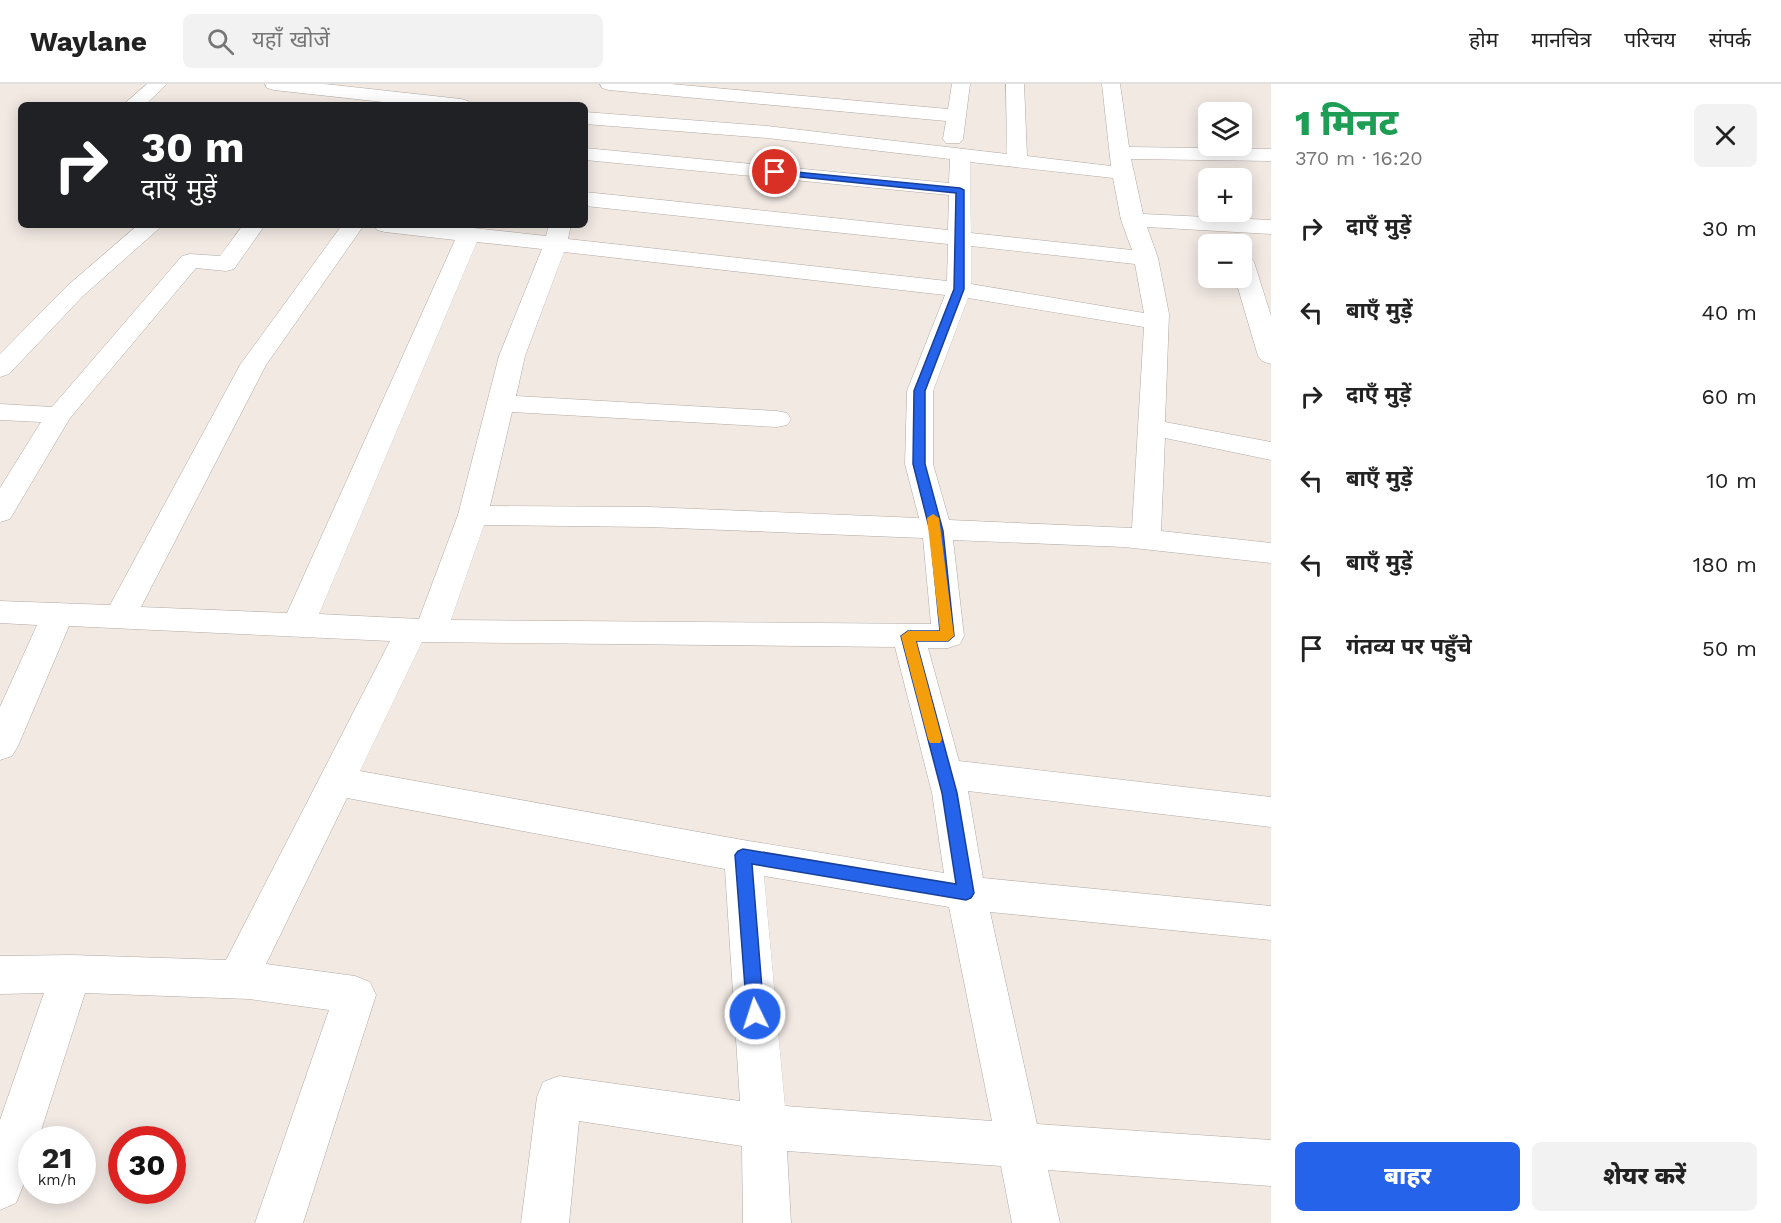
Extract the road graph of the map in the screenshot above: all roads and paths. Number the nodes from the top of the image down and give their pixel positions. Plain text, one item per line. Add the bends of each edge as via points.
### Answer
1 (158, 84) edge
2 (274, 84) edge
3 (609, 84) edge
4 (939, 84) edge
5 (1015, 84) edge
6 (1111, 84) edge
7 (630, 85) edge
8 (961, 85) edge
9 (305, 88) junction
10 (137, 102) edge
11 (289, 102) edge
12 (433, 102) edge
13 (956, 116) junction
14 (588, 118) edge
15 (609, 121) junction
16 (956, 153) junction
17 (1271, 154) edge
18 (588, 155) edge
19 (588, 157) edge
20 (1017, 161) junction
21 (1120, 163) junction
22 (960, 190) junction
23 (588, 199) edge
24 (1132, 220) junction
25 (1231, 227) edge
26 (1271, 227) edge
27 (148, 228) edge
28 (252, 228) edge
29 (350, 228) edge
30 (413, 228) edge
31 (469, 234) junction
32 (558, 235) edge
33 (960, 239) junction
34 (1146, 258) junction
35 (1250, 288) edge
36 (959, 289) junction
37 (1156, 322) junction
38 (1271, 356) edge
39 (0, 369) edge
40 (500, 403) junction
41 (0, 412) edge
42 (59, 415) junction
43 (777, 419) dead end
44 (1150, 427) junction
45 (1271, 452) edge
46 (0, 512) edge
47 (473, 515) junction
48 (937, 531) junction
49 (1146, 539) junction
50 (1271, 553) edge
51 (0, 612) edge
52 (58, 615) junction
53 (120, 617) junction
54 (298, 625) junction
55 (421, 631) junction
56 (908, 636) junction
57 (0, 746) edge
58 (944, 774) junction
59 (336, 781) junction
60 (1271, 812) edge
61 (743, 855) junction
62 (966, 893) junction
63 (1271, 923) edge
64 (71, 974) junction
65 (0, 975) edge
66 (237, 980) junction
67 (764, 1127) junction
68 (1019, 1146) junction
69 (1271, 1162) edge
70 (0, 1187) edge
71 (279, 1223) edge
72 (545, 1223) edge
73 (767, 1223) edge
74 (1036, 1223) edge

1 - 10 street
2 - 9 street
3 - 7 street
4 - 8 street
5 - 20 street
6 - 21 street
7 - 13 street
7 - 15 street
8 - 13 street
9 - 11 street
9 - 12 street
13 - 16 street
14 - 15 street
15 - 16 street via 767,132
15 - 18 street
16 - 20 street
16 - 22 street
17 - 21 street via 1204,162
19 - 22 street
20 - 21 street
21 - 24 street
22 - 33 street
23 - 33 street
24 - 25 street
24 - 34 street
25 - 26 street
27 - 39 street via 75,291
28 - 42 street via 226,264 190,261
29 - 53 street via 253,366
30 - 31 street
31 - 32 street
31 - 54 street
32 - 36 street
32 - 40 street via 512,356
33 - 34 street
33 - 36 street
34 - 37 street
35 - 38 street
36 - 37 street
36 - 48 street via 920,391 919,464
37 - 44 street
40 - 43 street
40 - 47 street
41 - 42 street
42 - 46 street
44 - 45 street
44 - 49 street
47 - 48 street via 650,517
47 - 55 street
48 - 49 street
48 - 56 street via 948,636
49 - 50 street
51 - 52 street
52 - 53 street
52 - 57 street
53 - 54 street
54 - 55 street
55 - 56 street
55 - 59 street
56 - 58 street
58 - 60 street
58 - 62 street
59 - 61 street
59 - 66 street
61 - 62 street
61 - 67 street
62 - 63 street
62 - 68 street
64 - 65 street
64 - 66 street
64 - 70 street
66 - 71 street via 355,995
67 - 68 street
67 - 72 street via 559,1097
67 - 73 street
68 - 69 street
68 - 74 street

